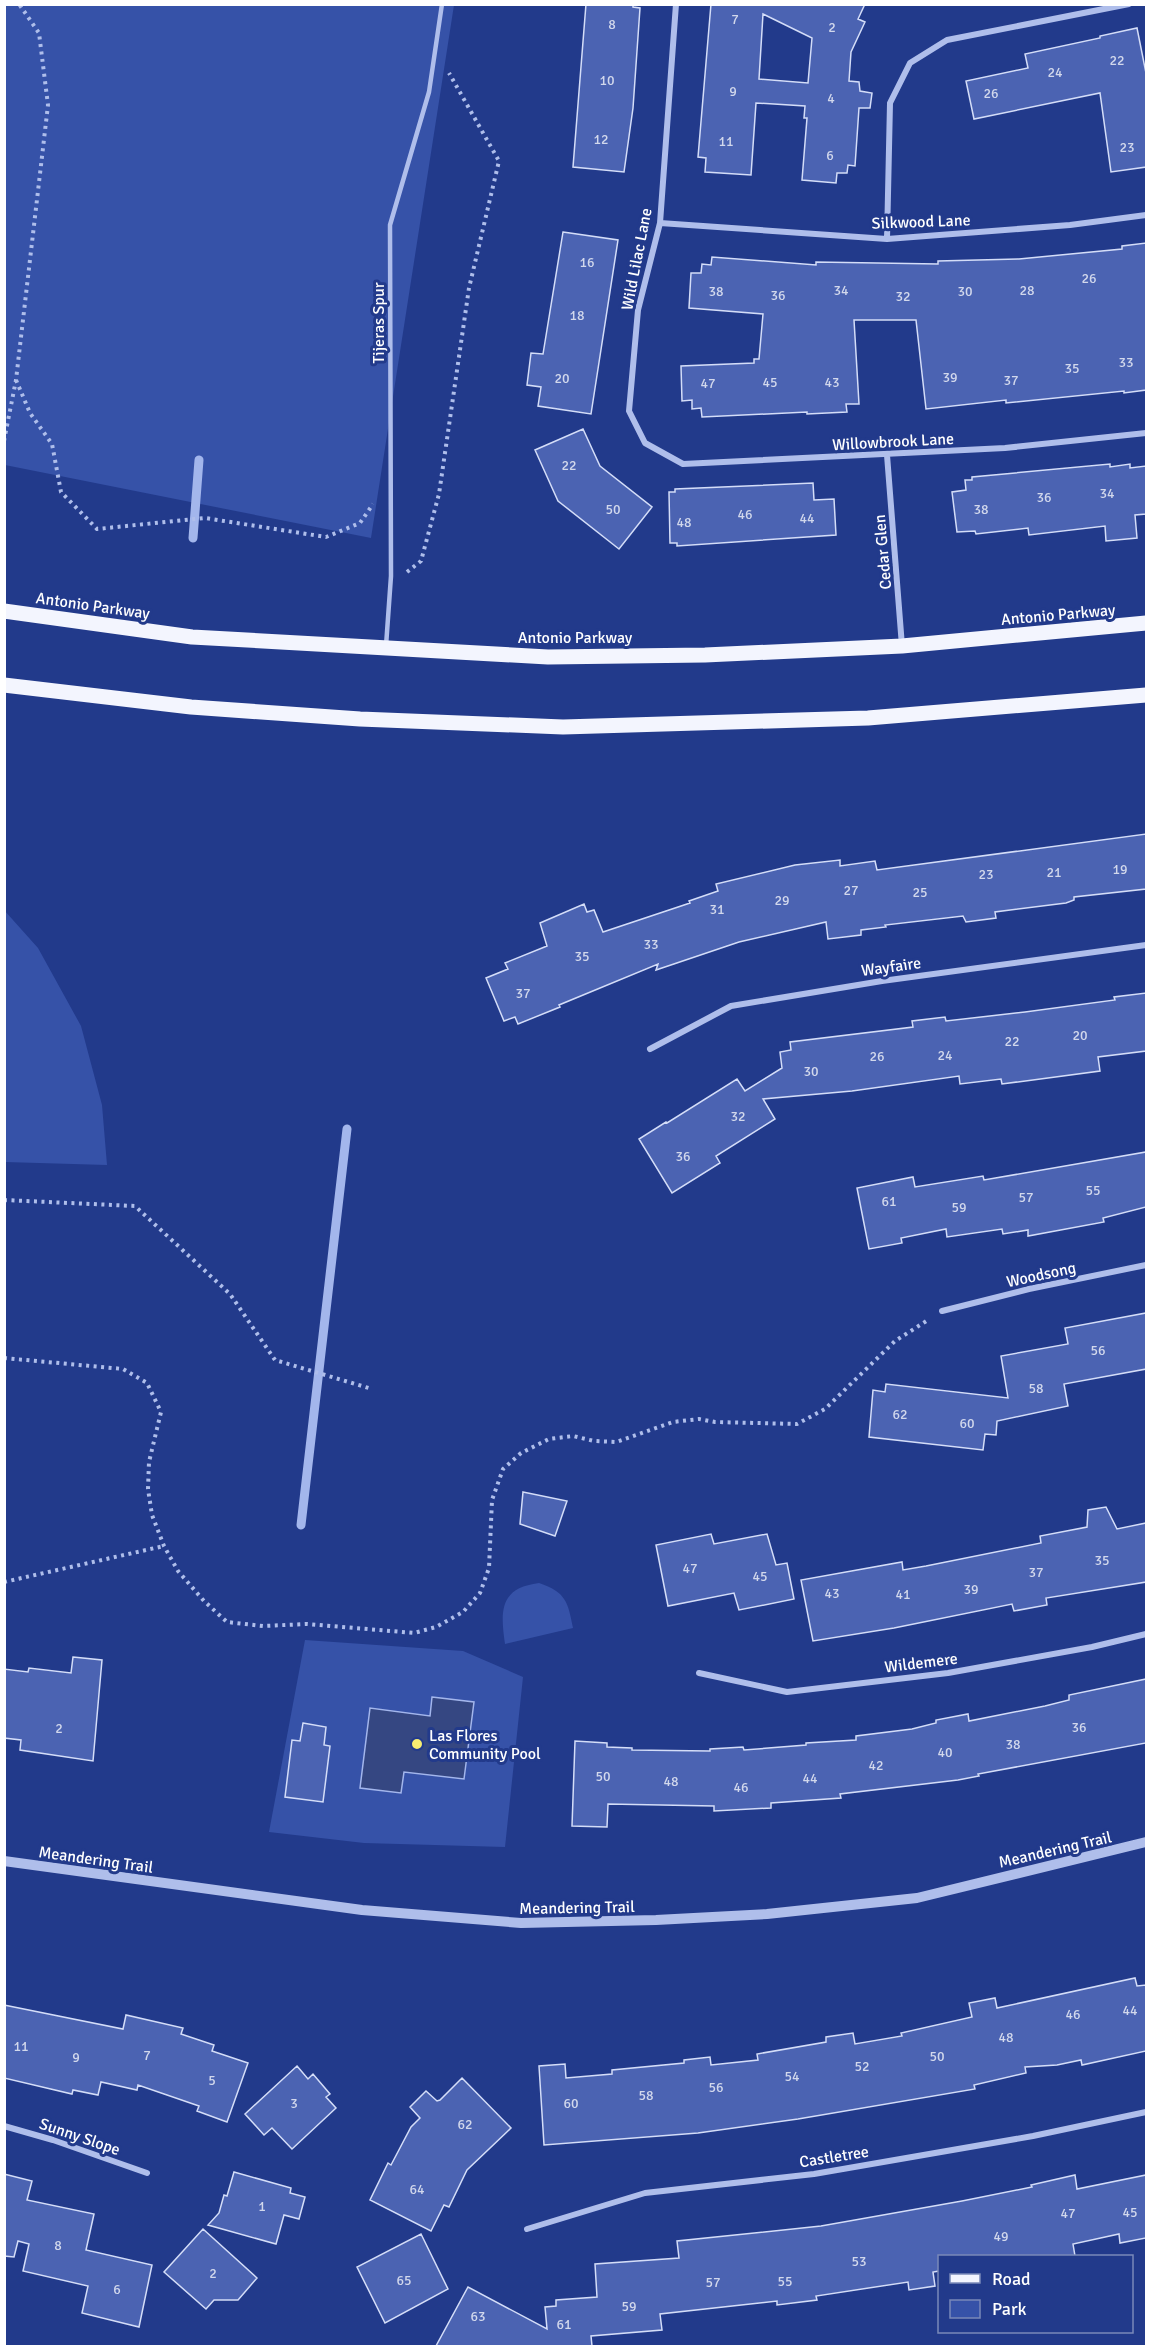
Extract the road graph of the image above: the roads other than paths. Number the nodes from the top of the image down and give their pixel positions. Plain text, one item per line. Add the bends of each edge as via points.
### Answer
1 (442, 4) edge
2 (676, 4) edge
3 (1129, 4) edge
4 (1146, 215) edge
5 (660, 223) junction
6 (887, 238) junction
7 (1146, 433) edge
8 (645, 443) joint
9 (887, 455) junction
10 (4, 611) edge
11 (1146, 623) edge
12 (902, 646) junction
13 (386, 647) junction
14 (4, 685) edge
15 (1146, 695) edge
16 (1146, 945) edge
17 (650, 1049) dead end
18 (1146, 1265) edge
19 (942, 1311) road end
20 (1146, 1634) edge
21 (699, 1673) dead end
22 (1146, 1842) edge
23 (4, 1861) edge
24 (1146, 2112) edge
25 (4, 2126) edge
26 (147, 2173) dead end
27 (527, 2229) dead end

1 - 13 lane, Tijeras Spur via 429,92 390,225 390,586
2 - 5 street, Wild Lilac Lane
3 - 6 street via 947,40 910,63 890,103
4 - 6 street, Silkwood Lane via 1070,225
5 - 6 street, Silkwood Lane
5 - 8 street, Wild Lilac Lane via 638,310 629,411
7 - 9 street, Willowbrook Lane via 1005,448
8 - 9 street, Willowbrook Lane via 683,464
9 - 12 street, Cedar Glen
10 - 13 main road, Antonio Parkway via 192,637
11 - 12 main road, Antonio Parkway
12 - 13 main road, Antonio Parkway via 548,657
14 - 15 main road via 203,708 370,720 563,727 868,718
16 - 17 street, Wayfaire via 730,1006
18 - 19 street, Woodsong
20 - 21 street, Wildemere via 948,1673 787,1692
22 - 23 street, Meandering Trail via 917,1898 767,1914 532,1923 362,1910
24 - 27 street, Castletree via 814,2174 645,2193
25 - 26 street, Sunny Slope

